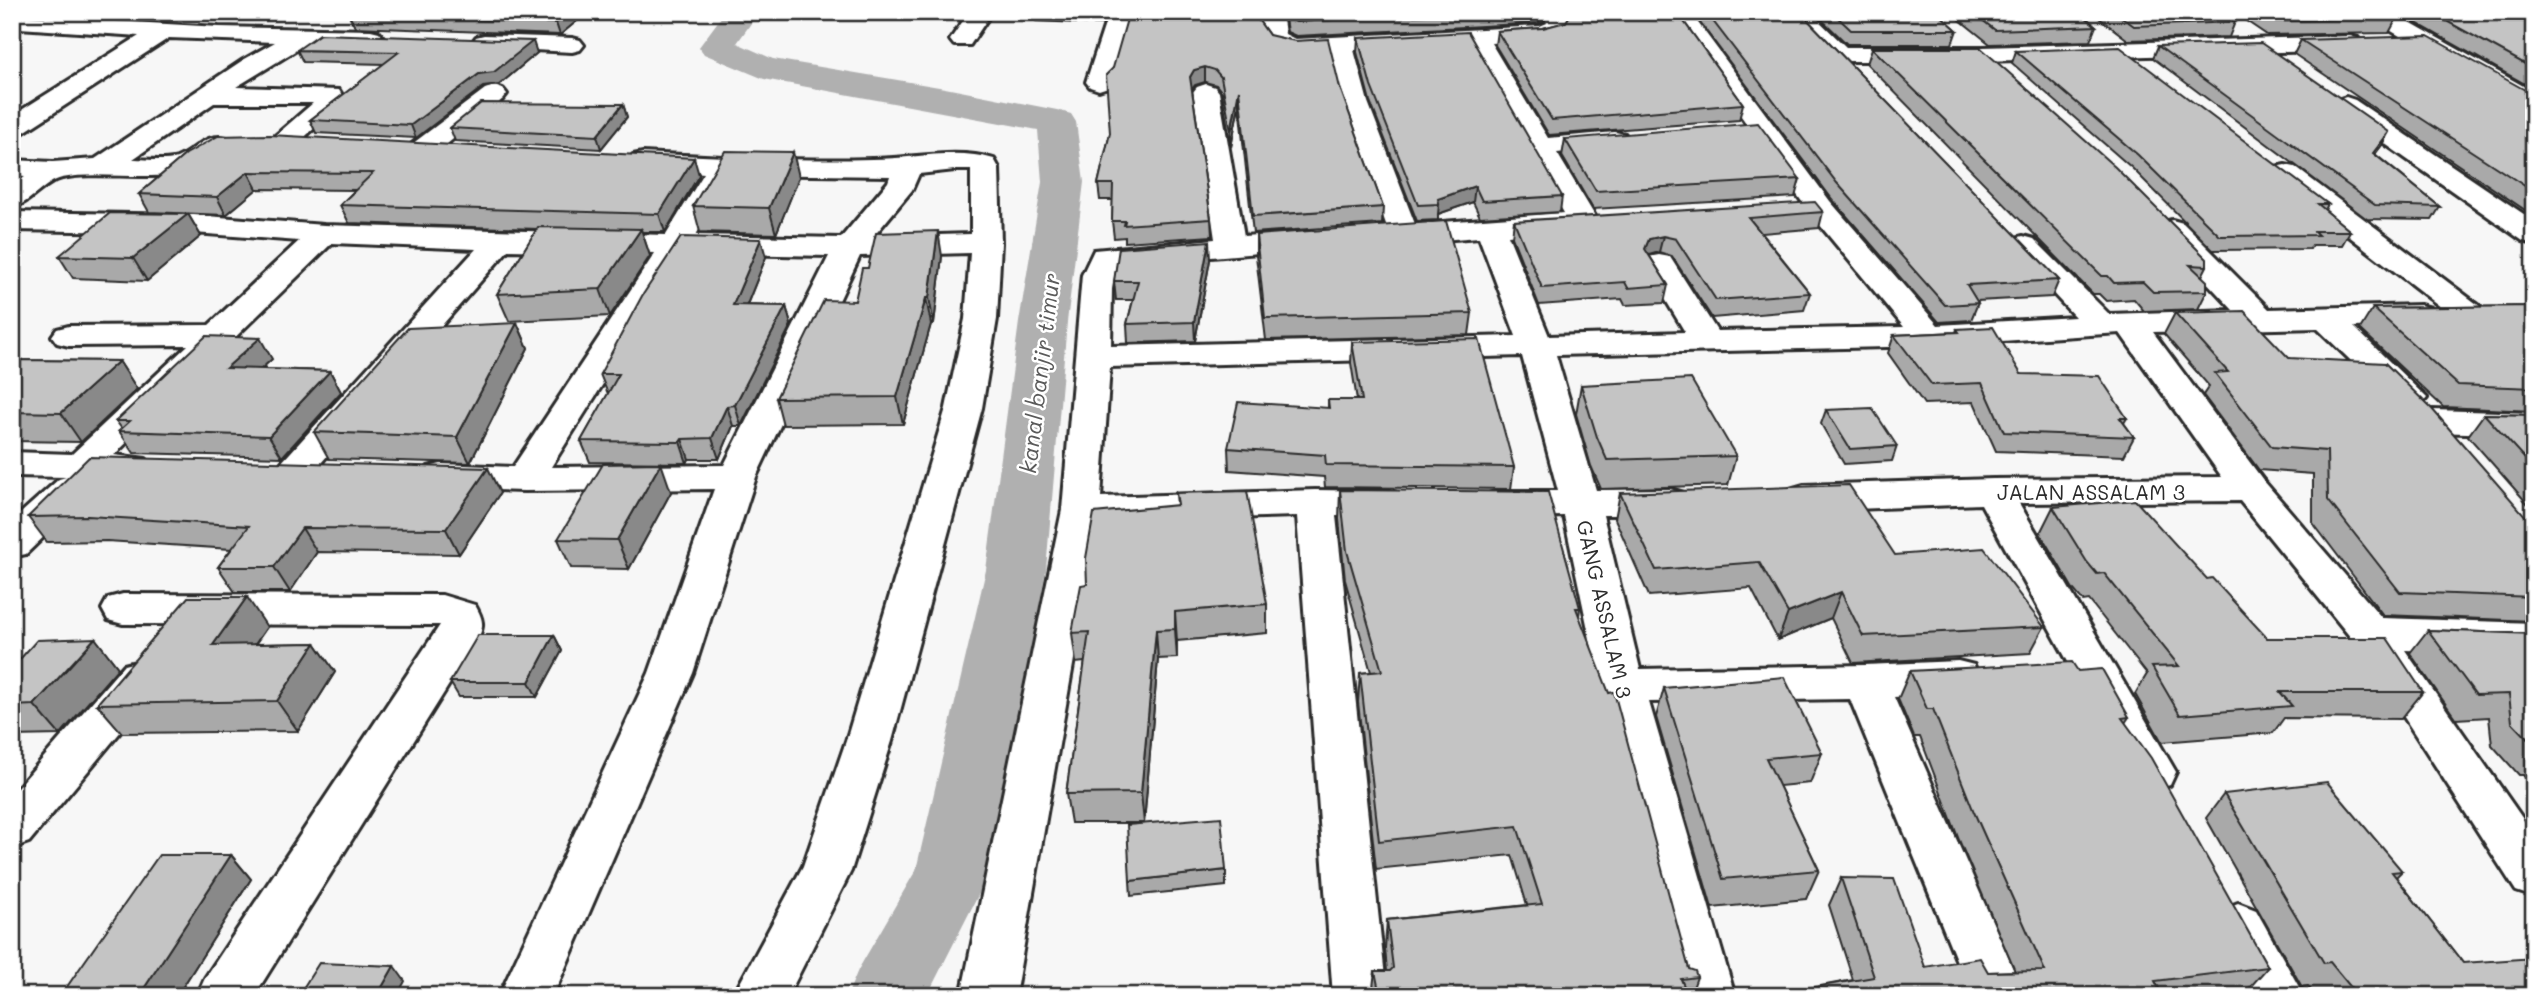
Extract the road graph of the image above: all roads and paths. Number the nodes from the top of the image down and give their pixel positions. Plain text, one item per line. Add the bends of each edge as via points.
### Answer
1 (51, 12) edge
2 (345, 12) edge
3 (981, 12) edge
4 (1121, 12) edge
5 (1270, 12) edge
6 (1422, 12) edge
7 (1553, 12) edge
8 (1678, 12) edge
9 (1797, 12) edge
10 (2375, 12) edge
11 (2232, 26) edge
12 (20, 27) edge
13 (2090, 27) edge
14 (1952, 29) edge
15 (164, 31) junction
16 (306, 35) junction
17 (1476, 37) junction
18 (399, 38) edge
19 (1432, 38) junction
20 (962, 40) dead end
21 (466, 41) edge
22 (2422, 41) junction
23 (1340, 43) junction
24 (572, 45) dead end
25 (2261, 46) junction
26 (2119, 48) junction
27 (1840, 54) junction
28 (1983, 54) junction
29 (2295, 69) edge
30 (2152, 73) edge
31 (2014, 81) edge
32 (1099, 82) dead end
33 (1867, 83) edge
34 (1206, 92) dead end
35 (2329, 93) edge
36 (494, 94) dead end
37 (208, 95) junction
38 (2534, 103) edge
39 (12, 128) edge
40 (1645, 138) edge
41 (261, 140) junction
42 (320, 144) edge
43 (1539, 147) junction
44 (463, 152) edge
45 (2264, 157) edge
46 (613, 160) edge
47 (722, 166) junction
48 (103, 167) junction
49 (907, 167) junction
50 (12, 168) edge
51 (53, 170) junction
52 (12, 199) edge
53 (2153, 209) edge
54 (12, 221) edge
55 (2005, 226) edge
56 (1490, 227) junction
57 (324, 234) junction
58 (1404, 234) junction
59 (2534, 235) edge
60 (500, 241) junction
61 (986, 243) junction
62 (675, 244) junction
63 (849, 247) junction
64 (1231, 247) junction
65 (1659, 264) dead end
66 (2325, 317) junction
67 (2260, 319) junction
68 (2115, 324) junction
69 (218, 335) junction
70 (69, 336) dead end
71 (1929, 337) junction
72 (1708, 343) junction
73 (1536, 346) junction
74 (1094, 357) junction
75 (2432, 421) junction
76 (2534, 424) edge
77 (2458, 452) edge
78 (12, 464) edge
79 (90, 465) junction
80 (162, 468) edge
81 (254, 470) edge
82 (293, 472) junction
83 (334, 473) edge
84 (402, 475) edge
85 (737, 477) junction
86 (524, 479) junction
87 (2250, 489) junction
88 (1993, 491) junction
89 (1773, 499) edge
90 (1705, 501) edge
91 (1315, 503) junction
92 (1581, 505) junction
93 (1081, 510) junction
94 (12, 544) edge
95 (123, 609) dead end
96 (197, 609) junction
97 (2371, 633) junction
98 (2534, 639) edge
99 (2001, 675) edge
100 (1866, 682) junction
101 (1622, 686) junction
102 (2170, 802) edge
103 (12, 828) edge
104 (2534, 876) edge
105 (2217, 887) edge
106 (224, 996) edge
107 (526, 996) edge
108 (760, 996) edge
109 (988, 996) edge
110 (1360, 996) edge
111 (1708, 996) edge
112 (1998, 996) edge
113 (2277, 996) edge

1 - 12 street
2 - 16 street
3 - 20 street
4 - 32 street
5 - 23 street via 1277,41 1292,46
6 - 19 street
7 - 17 street via 1559,23 1555,29
8 - 71 street via 1750,129 1806,208
9 - 27 street
10 - 22 street
11 - 25 street
12 - 15 street
13 - 26 street
14 - 28 street
15 - 16 street
15 - 39 street
16 - 18 street
16 - 37 street
17 - 19 street
17 - 43 street
19 - 23 street
21 - 24 street
22 - 25 street
22 - 38 street
23 - 58 street via 1355,102
25 - 26 street
25 - 29 street
26 - 28 street
26 - 30 street
27 - 28 street
27 - 33 street
28 - 31 street
34 - 64 street
35 - 59 street
36 - 44 street via 410,149
37 - 41 street via 330,95 326,108
37 - 48 street
40 - 43 street
41 - 42 street
41 - 48 street via 223,141 173,167
43 - 56 street via 1597,220
45 - 66 street via 2483,314
46 - 47 street
47 - 49 street
47 - 62 street
48 - 51 street
49 - 61 street via 973,161 984,165
49 - 63 street via 902,184
50 - 51 street
51 - 52 street
53 - 67 street
54 - 57 street via 194,224
55 - 68 street
56 - 58 street
56 - 73 street, GANG ASSALAM 3
57 - 60 street
57 - 69 street
58 - 64 street
60 - 62 street
60 - 82 street
61 - 63 street
61 - 108 street via 981,319 964,408 869,741 826,871
62 - 63 street
62 - 86 street
63 - 85 street
64 - 74 street via 1102,259
65 - 72 street
66 - 67 street
66 - 75 street
67 - 68 street
68 - 71 street
68 - 87 street
69 - 70 street
69 - 79 street
71 - 72 street
72 - 73 street
73 - 74 street
73 - 92 street, GANG ASSALAM 3
74 - 93 street
75 - 76 street
75 - 77 street
78 - 79 street
79 - 80 street
79 - 94 street
81 - 82 street
82 - 83 street
84 - 86 street
85 - 86 street
85 - 107 street via 671,673
87 - 88 street, JALAN ASSALAM 3
87 - 97 street
88 - 89 street, JALAN ASSALAM 3
88 - 102 street via 2076,671
90 - 92 street
91 - 92 street
91 - 93 street
91 - 110 street
92 - 101 street, GANG ASSALAM 3
93 - 109 street
95 - 96 street
96 - 103 street
96 - 106 street via 442,610 460,616 461,629
97 - 98 street
97 - 104 street
99 - 100 street
100 - 101 street
100 - 112 street
101 - 111 street, GANG ASSALAM 3
105 - 113 street

